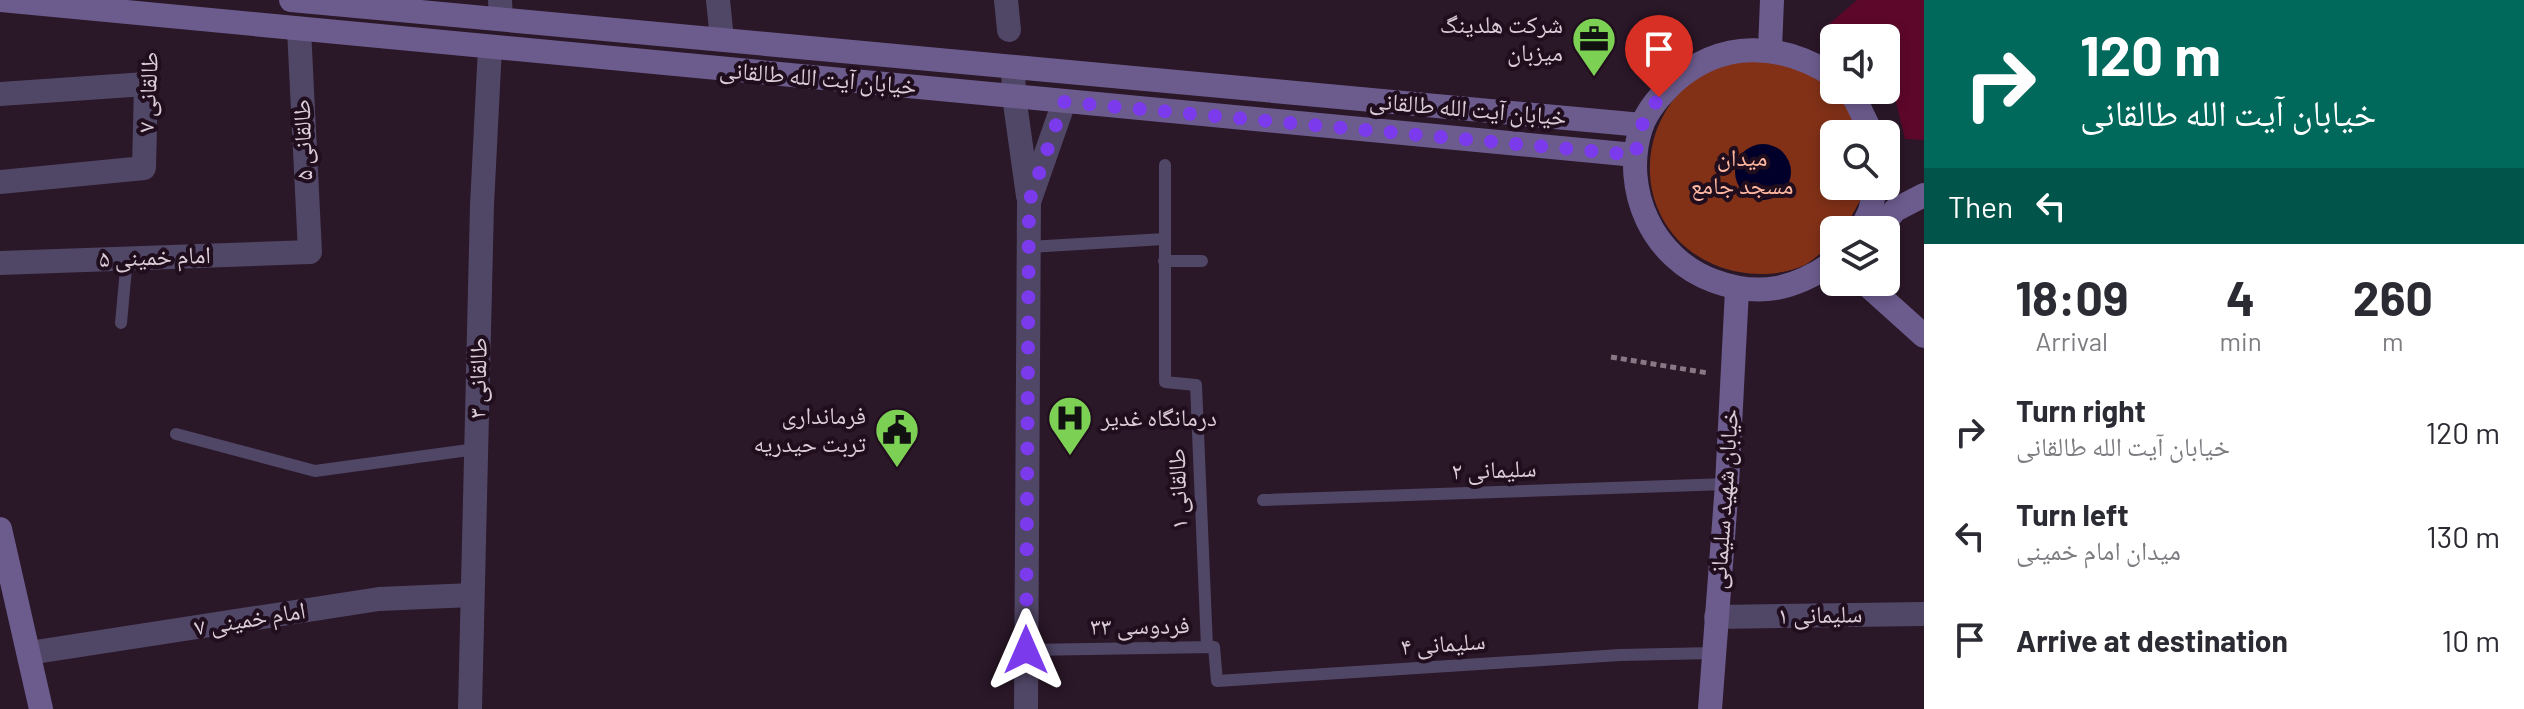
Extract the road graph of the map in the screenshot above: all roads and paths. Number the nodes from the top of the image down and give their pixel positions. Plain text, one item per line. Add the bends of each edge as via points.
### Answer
1 (0, 0) edge
2 (291, 0) edge
3 (718, 0) edge
4 (1006, 0) edge
5 (1772, 0) edge
6 (500, 9) edge
7 (299, 29) junction
8 (1009, 30) dead end
9 (722, 39) junction
10 (490, 47) junction
11 (1770, 49) junction
12 (1013, 67) junction
13 (1820, 67) edge
14 (0, 94) edge
15 (1014, 96) junction
16 (1064, 102) junction
17 (1642, 125) junction
18 (1635, 155) junction
19 (1165, 165) dead end
20 (0, 182) edge
21 (1900, 188) edge
22 (1924, 192) edge
23 (1029, 202) junction
24 (1890, 216) edge
25 (1164, 239) junction
26 (1029, 247) junction
27 (310, 252) joint
28 (127, 258) junction
29 (1164, 261) junction
30 (1202, 261) dead end
31 (0, 263) edge
32 (1820, 272) edge
33 (1737, 290) junction
34 (1882, 296) edge
35 (121, 323) dead end
36 (1924, 336) edge
37 (1611, 357) dead end
38 (1732, 376) junction
39 (176, 434) dead end
40 (476, 449) junction
41 (1727, 484) junction
42 (1263, 500) dead end
43 (0, 529) edge
44 (472, 595) junction
45 (1924, 614) edge
46 (1716, 617) junction
47 (1207, 647) junction
48 (1026, 650) junction
49 (29, 653) junction
50 (1714, 653) junction
51 (41, 709) edge
52 (470, 709) edge
53 (1026, 709) edge
54 (1710, 709) edge

1 - 7 main road, خیابان آیت الله طالقانی
2 - 6 main road, خیابان آیت الله طالقانی
3 - 9 street
4 - 8 street
5 - 11 main road
6 - 9 main road, خیابان آیت الله طالقانی
7 - 10 main road, خیابان آیت الله طالقانی
7 - 27 street, طالقانی ۵
9 - 12 main road, خیابان آیت الله طالقانی
10 - 15 main road, خیابان آیت الله طالقانی
10 - 40 street, طالقانی ۳
11 - 13 main road
11 - 17 main road via 1729,51 1690,68 1659,97
12 - 15 street
12 - 17 main road, خیابان آیت الله طالقانی
14 - 20 street, طالقانی ۷ via 146,84 144,168
15 - 16 main road, خیابان آیت الله طالقانی
15 - 23 street
16 - 18 main road, خیابان آیت الله طالقانی
16 - 23 street
17 - 18 main road
18 - 33 main road via 1639,205 1660,245 1694,274
19 - 25 lane, طالقانی ۱
21 - 22 main road
22 - 24 main road
23 - 26 street
25 - 26 lane
25 - 29 lane, طالقانی ۱
26 - 48 street
27 - 28 street, امام خمینی ۵
28 - 31 street, امام خمینی ۵
28 - 35 lane
29 - 30 lane
29 - 47 lane, طالقانی ۱ via 1165,382 1196,385
32 - 33 main road via 1774,289
33 - 38 main road, خیابان شهید سلیمانی
34 - 36 main road
37 - 38 path
38 - 41 main road, خیابان شهید سلیمانی
39 - 40 lane via 315,471
40 - 44 street, طالقانی ۳
41 - 42 lane, سلیمانی ۲
41 - 46 main road, خیابان شهید سلیمانی
43 - 49 main road
44 - 49 street, امام خمینی ۷ via 379,599
44 - 52 street, طالقانی ۳
45 - 46 street, سلیمانی ۱
46 - 50 main road, خیابان شهید سلیمانی
47 - 48 lane, فردوسی ۳۳
47 - 50 lane, سلیمانی ۴ via 1214,647 1217,681
48 - 53 street
49 - 51 main road
50 - 54 main road, خیابان شهید سلیمانی

